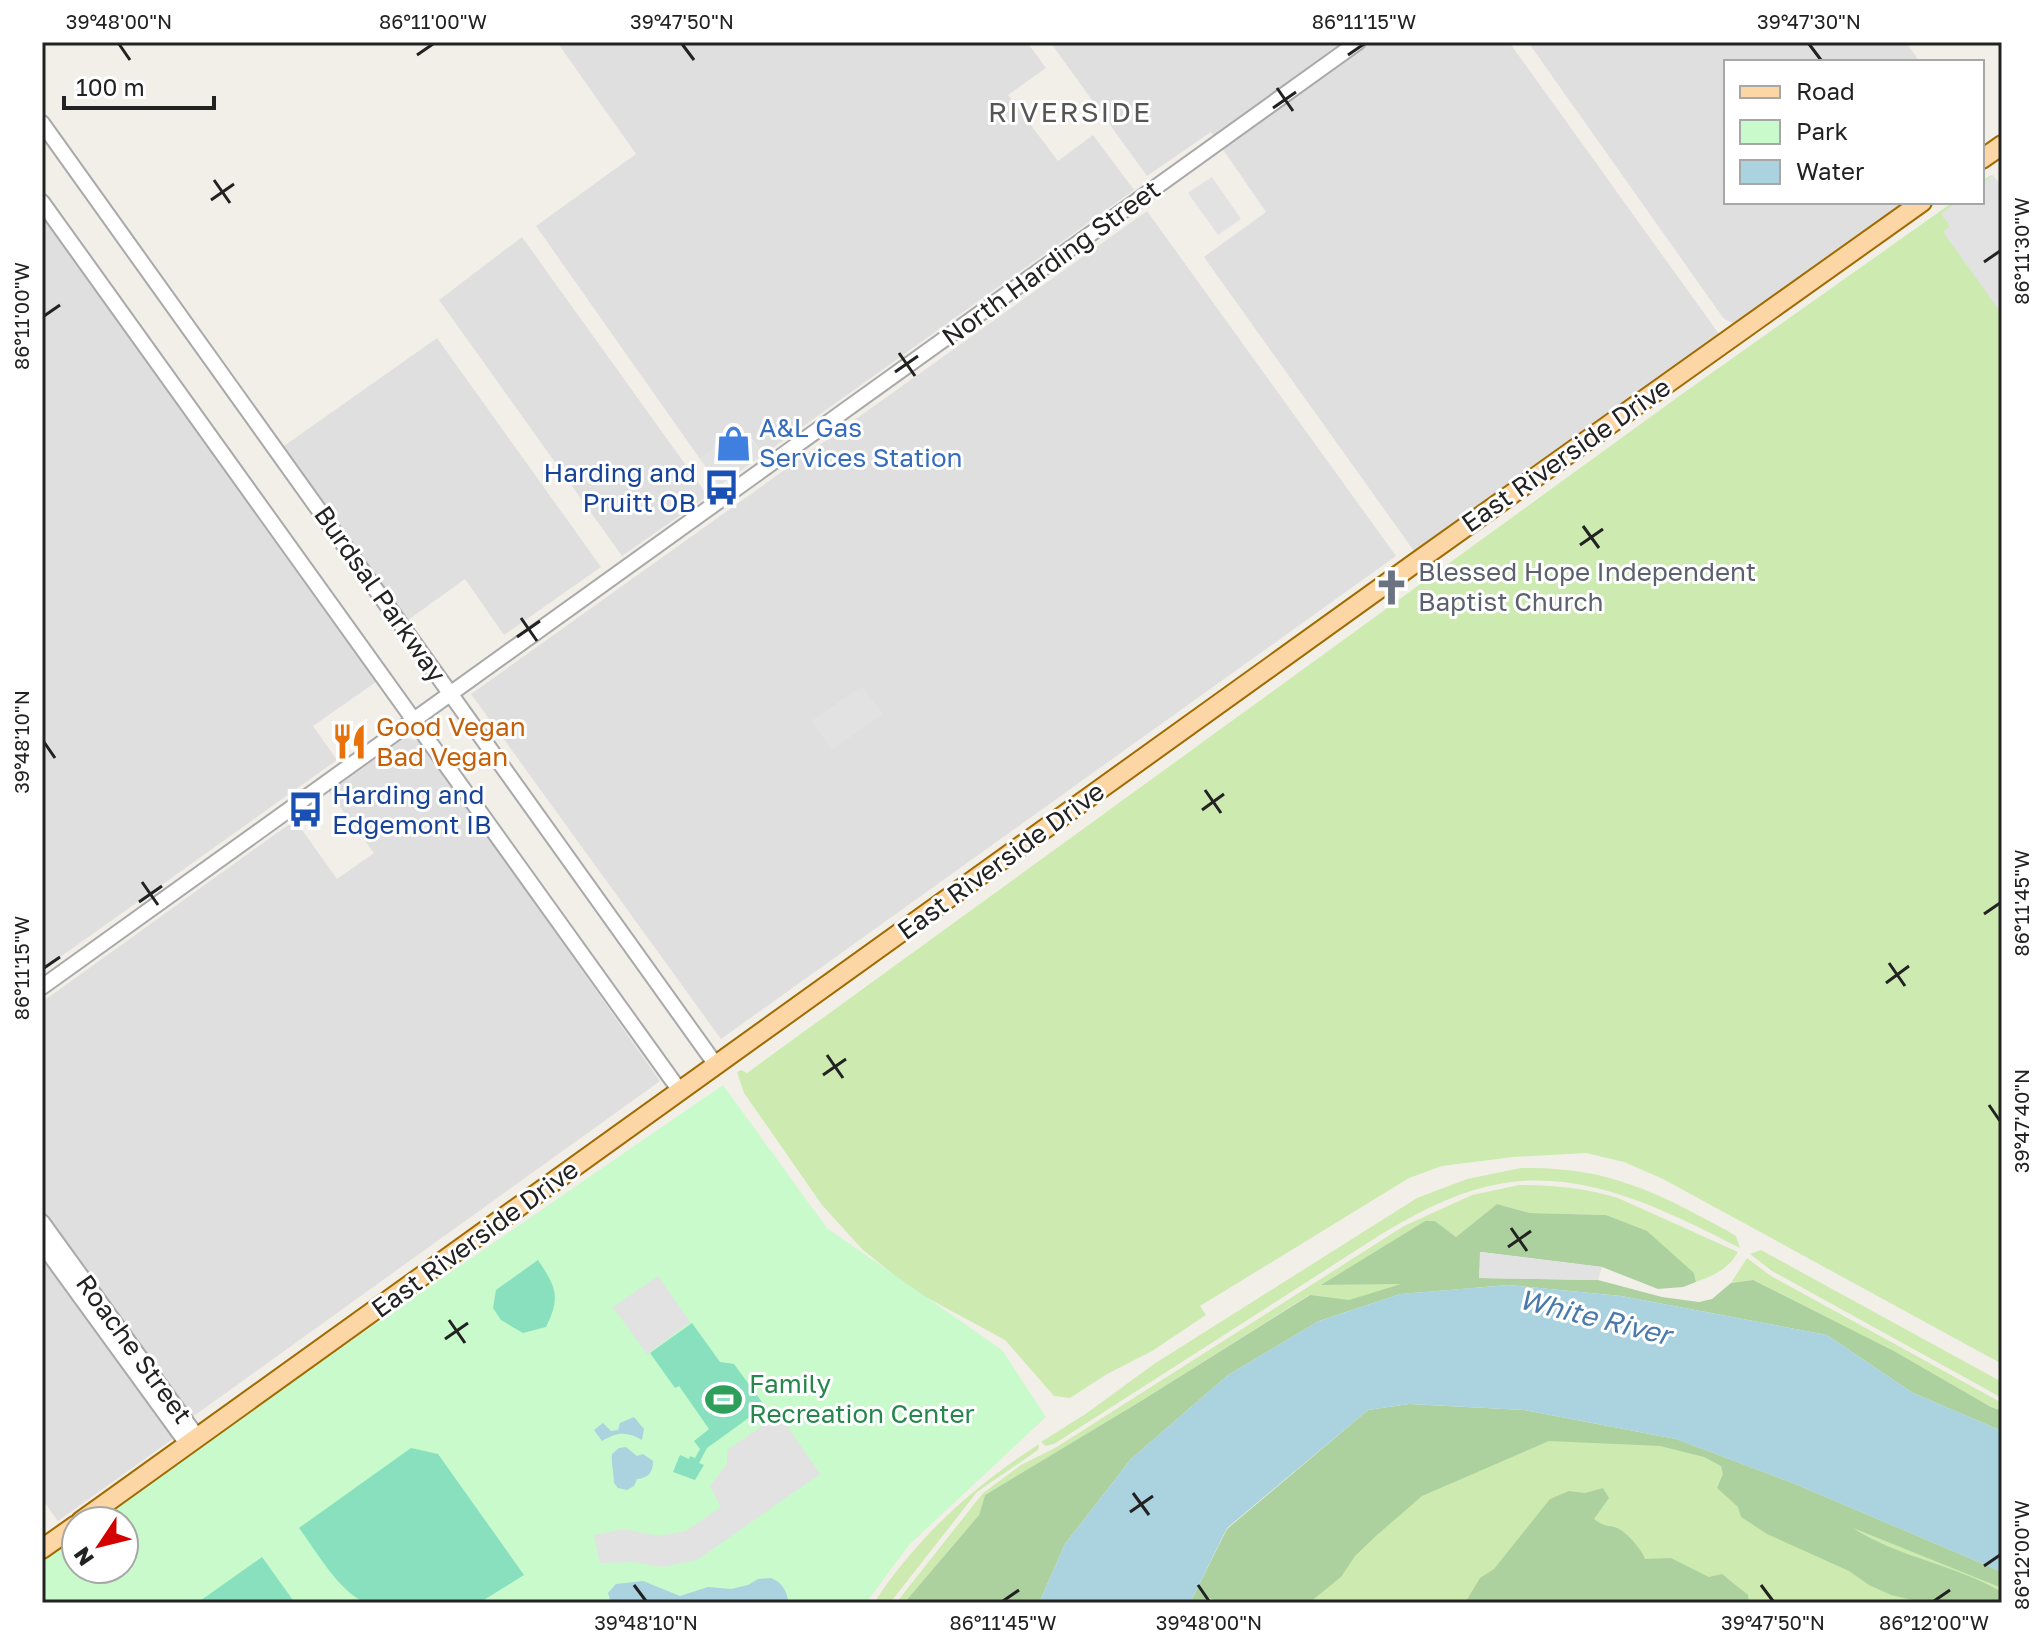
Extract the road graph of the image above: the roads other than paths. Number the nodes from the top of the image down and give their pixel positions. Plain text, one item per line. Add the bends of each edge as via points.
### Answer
1 (1358, 42) edge
2 (42, 123) edge
3 (2002, 145) edge
4 (1984, 158) edge
5 (42, 202) edge
6 (1919, 204) edge
7 (451, 694) junction
8 (414, 720) junction
9 (42, 987) edge
10 (716, 1065) junction
11 (680, 1091) junction
12 (42, 1222) edge
13 (42, 1244) edge
14 (193, 1441) junction
15 (103, 1505) edge
16 (60, 1536) edge
17 (42, 1549) edge

1 - 7 street, North Harding Street
2 - 7 street, Burdsal Parkway
3 - 4 main road
5 - 8 street, Burdsal Parkway
6 - 10 main road, East Riverside Drive
7 - 8 street, North Harding Street
7 - 10 street, Burdsal Parkway
8 - 9 street, North Harding Street
8 - 11 street, Burdsal Parkway
10 - 11 main road, East Riverside Drive
11 - 14 main road, East Riverside Drive
12 - 14 street, Roache Street
13 - 14 street, Roache Street
14 - 15 main road, East Riverside Drive
16 - 17 main road

